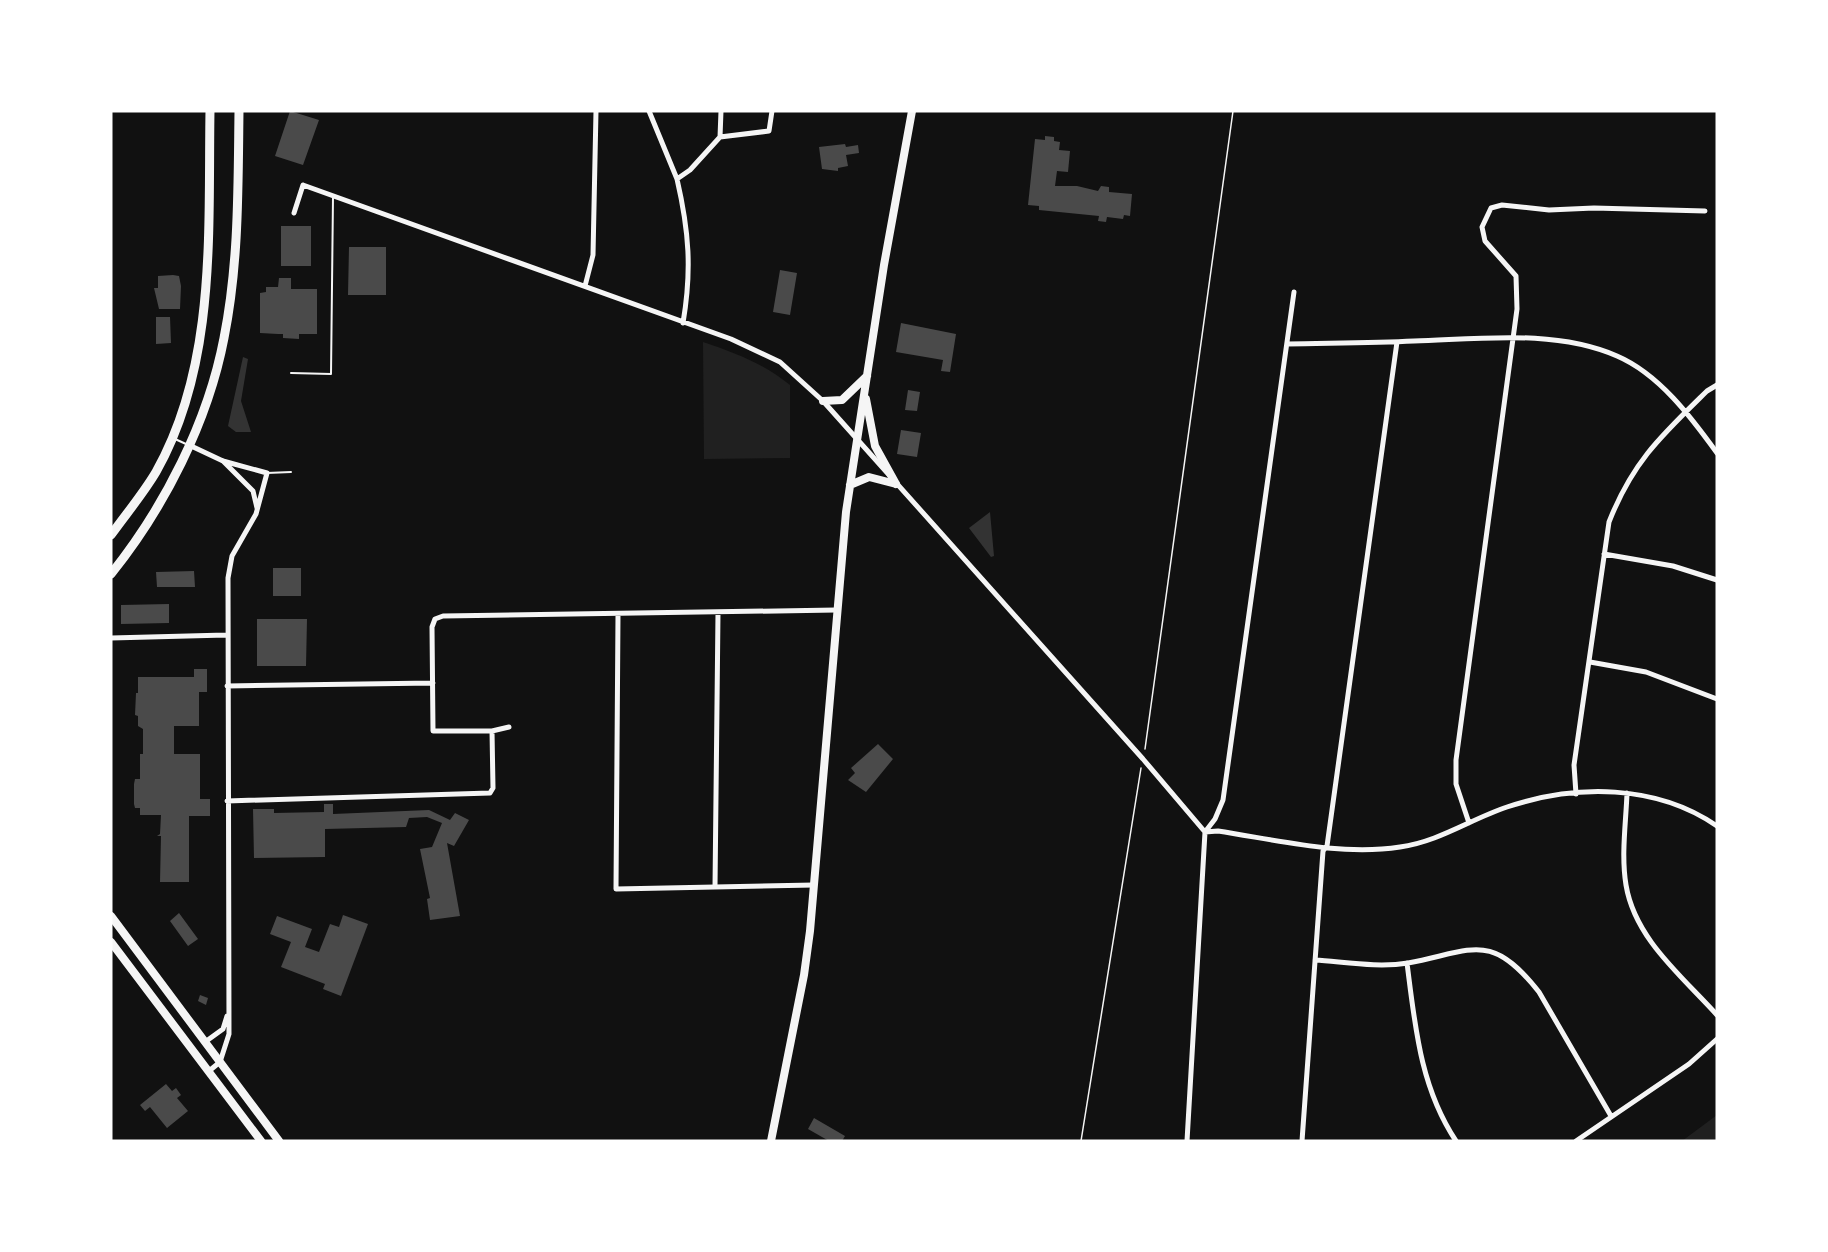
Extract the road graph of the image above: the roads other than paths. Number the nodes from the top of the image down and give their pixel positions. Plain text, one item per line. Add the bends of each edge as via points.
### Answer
1 (210, 111) edge
2 (239, 111) edge
3 (596, 111) edge
4 (649, 111) edge
5 (721, 111) edge
6 (772, 111) edge
7 (912, 111) edge
8 (720, 137) junction
9 (677, 179) junction
10 (333, 197) junction
11 (1705, 211) dead end
12 (294, 213) dead end
13 (585, 286) junction
14 (1294, 292) dead end
15 (683, 323) junction
16 (1514, 338) junction
17 (1397, 342) junction
18 (1287, 344) junction
19 (291, 373) dead end
20 (867, 376) junction
21 (1717, 385) edge
22 (865, 390) junction
23 (823, 401) junction
24 (1685, 412) junction
25 (172, 438) junction
26 (857, 441) junction
27 (188, 445) junction
28 (1717, 453) edge
29 (223, 461) junction
30 (267, 472) junction
31 (291, 472) dead end
32 (896, 484) junction
33 (850, 485) junction
34 (257, 509) junction
35 (111, 534) edge
36 (1604, 554) junction
37 (111, 574) edge
38 (1717, 580) edge
39 (836, 610) junction
40 (718, 614) junction
41 (618, 615) junction
42 (226, 635) junction
43 (111, 638) edge
44 (1590, 662) junction
45 (433, 682) junction
46 (227, 686) junction
47 (1717, 699) edge
48 (509, 727) dead end
49 (492, 731) junction
50 (1627, 792) junction
51 (1576, 794) junction
52 (227, 801) junction
53 (1469, 823) junction
54 (1717, 826) edge
55 (1205, 832) junction
56 (1327, 846) junction
57 (814, 885) junction
58 (715, 886) junction
59 (111, 916) edge
60 (111, 942) edge
61 (1315, 960) junction
62 (1407, 963) junction
63 (229, 1009) junction
64 (1717, 1015) edge
65 (1717, 1039) edge
66 (205, 1042) junction
67 (220, 1062) junction
68 (209, 1071) junction
69 (1611, 1116) junction
70 (261, 1141) edge
71 (279, 1141) edge
72 (771, 1141) edge
73 (1187, 1141) edge
74 (1302, 1141) edge
75 (1456, 1141) edge
76 (1576, 1141) edge

1 - 25 highway via 207,269 189,386
2 - 27 highway via 237,238 224,338 208,397
3 - 13 street via 593,255
4 - 9 street
5 - 8 street
6 - 8 street via 769,131
7 - 20 main road
8 - 9 street
9 - 15 street via 687,219 690,257 690,286
10 - 12 street via 303,185
10 - 13 street
10 - 19 lane via 331,374
11 - 16 street via 1549,210 1502,205 1491,208 1482,227 1485,241 1516,276
13 - 15 street
14 - 18 street
15 - 23 street via 763,352 797,375
16 - 17 street
16 - 24 street via 1580,344 1619,356 1642,371
16 - 53 street via 1456,760 1456,784
17 - 18 street
17 - 56 street
18 - 55 street via 1223,800
20 - 22 main road
20 - 23 main road via 842,400
21 - 24 street
22 - 26 main road
22 - 32 main road via 875,446
23 - 26 street
24 - 28 street
24 - 36 street via 1653,442 1620,493 1609,522
25 - 27 lane
25 - 35 highway via 156,471
26 - 32 street
26 - 33 main road
27 - 29 street
27 - 37 highway via 152,517
29 - 30 street
29 - 34 street via 253,491
30 - 31 lane
30 - 34 street
32 - 33 main road via 870,477
32 - 55 street
33 - 39 main road
34 - 42 street via 232,556
36 - 38 street via 1673,566
36 - 44 street
39 - 40 street
39 - 57 main road
40 - 41 street
40 - 58 street
41 - 45 street via 443,616 435,619 432,627
41 - 58 street via 616,889
42 - 43 street
42 - 46 street
44 - 47 street via 1646,672
44 - 51 street via 1574,765
45 - 46 street
45 - 49 street via 433,731
46 - 52 street
48 - 49 street
49 - 52 street via 490,793
50 - 51 street
50 - 54 street via 1664,799 1693,810
50 - 64 street via 1626,877 1636,915 1651,943
51 - 53 street via 1506,807
52 - 63 street
53 - 56 street via 1401,847 1369,850
55 - 56 street
55 - 73 street
56 - 61 street via 1323,851
57 - 58 street
57 - 72 main road via 804,975
59 - 66 main road
60 - 68 main road
61 - 62 street
61 - 74 street
62 - 69 street via 1479,947 1498,954 1539,992
62 - 75 street via 1422,1065 1431,1096
63 - 66 street via 223,1029
63 - 67 street via 229,1034
65 - 69 street via 1689,1064
66 - 67 main road
67 - 68 street
67 - 71 main road
68 - 70 main road
69 - 76 street

